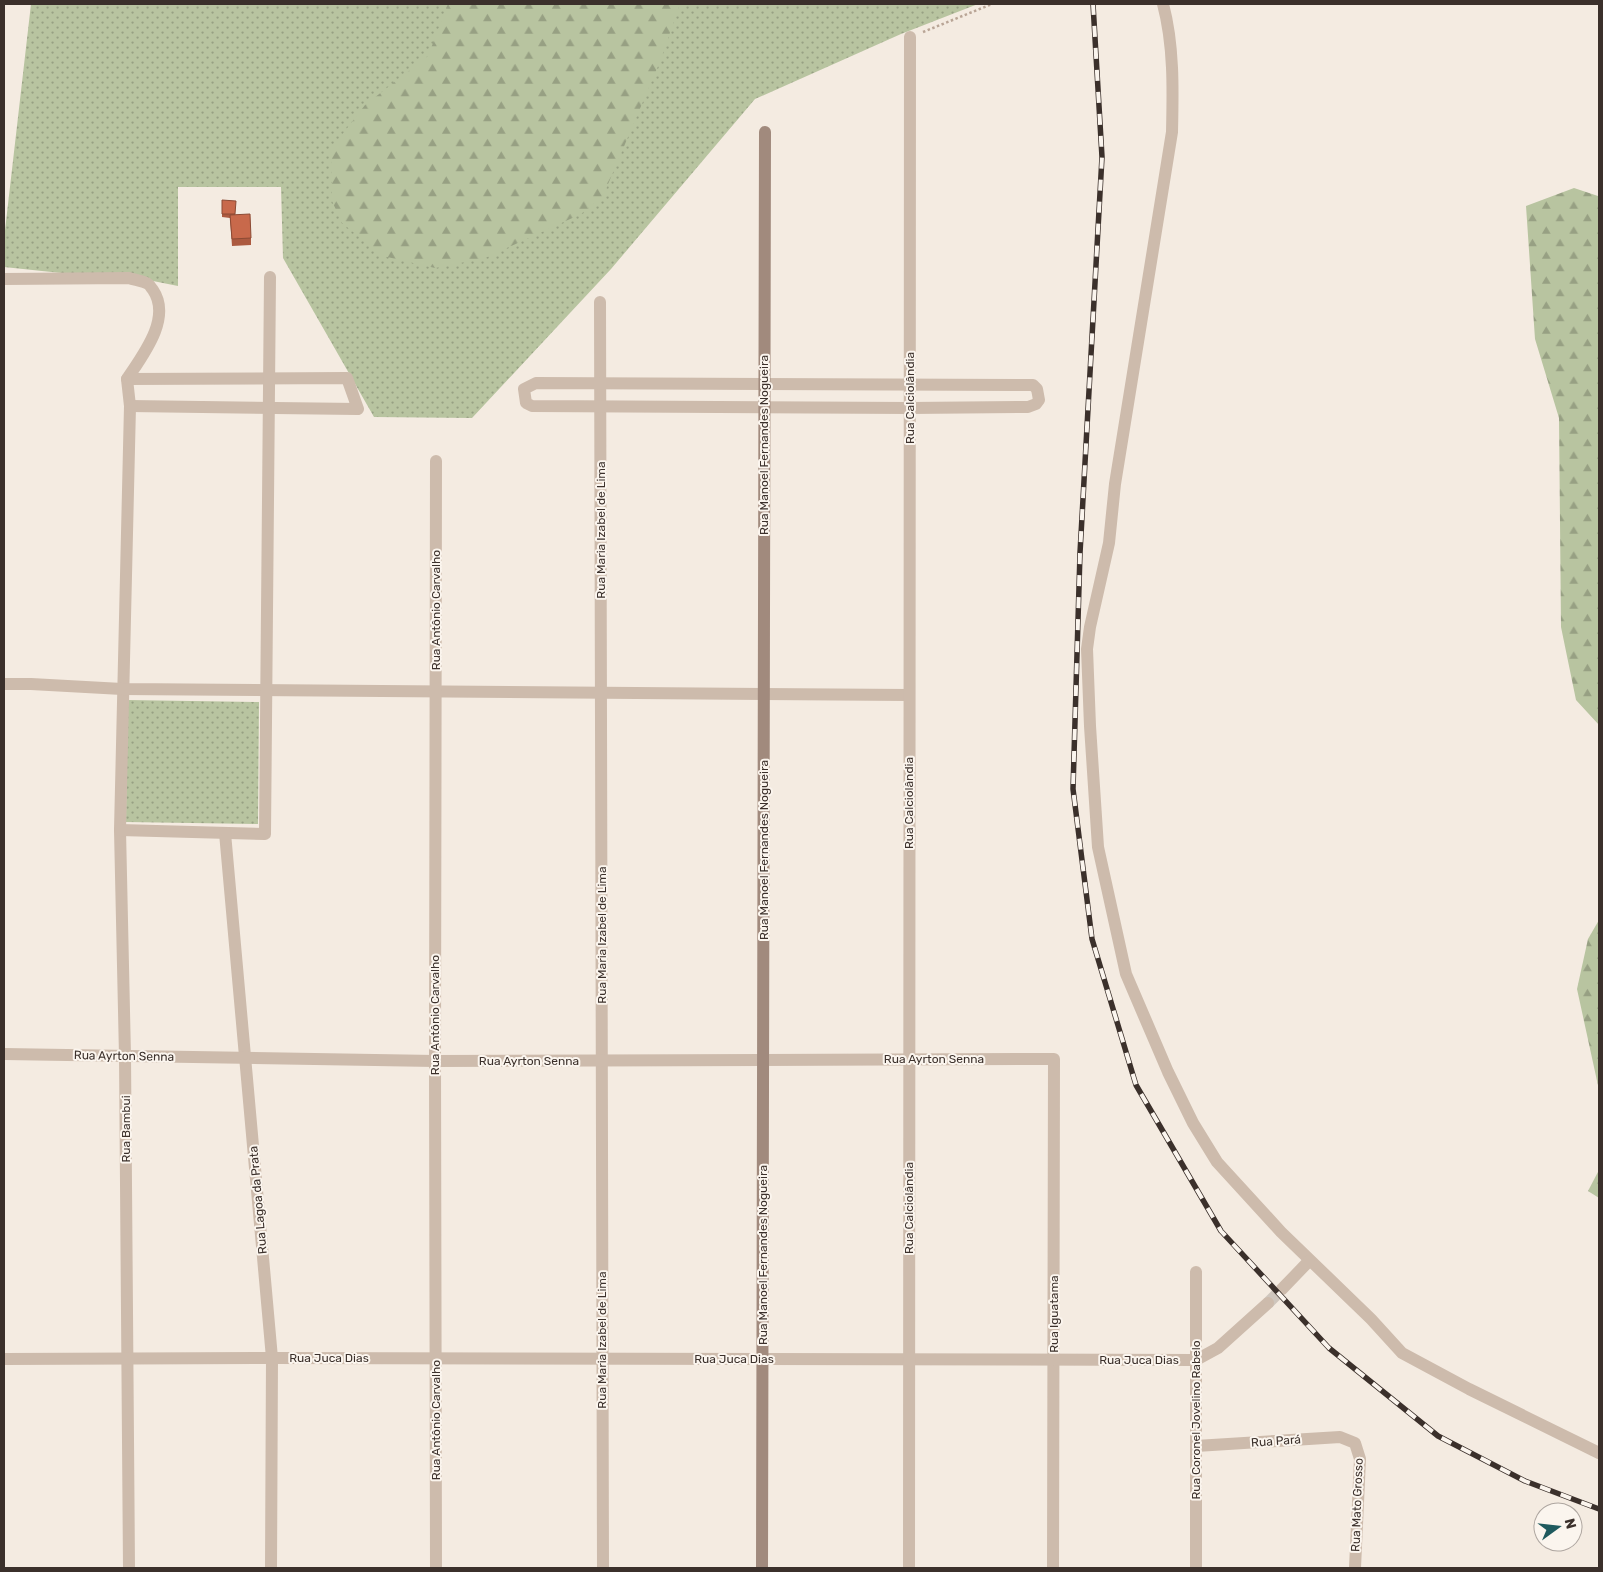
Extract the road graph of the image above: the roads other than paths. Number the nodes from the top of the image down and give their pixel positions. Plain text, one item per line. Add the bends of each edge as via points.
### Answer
1 (1163, 4) edge
2 (910, 37) road end
3 (765, 132) dead end
4 (270, 277) dead end
5 (4, 279) edge
6 (600, 302) dead end
7 (269, 378) junction
8 (127, 379) junction
9 (600, 384) junction
10 (764, 384) junction
11 (910, 385) junction
12 (130, 406) junction
13 (600, 406) junction
14 (764, 407) junction
15 (268, 408) junction
16 (910, 408) junction
17 (436, 461) dead end
18 (4, 684) edge
19 (122, 689) junction
20 (266, 690) junction
21 (436, 691) junction
22 (601, 693) junction
23 (764, 694) junction
24 (910, 695) junction
25 (120, 830) junction
26 (225, 833) junction
27 (4, 1054) edge
28 (125, 1056) junction
29 (245, 1058) junction
30 (909, 1059) junction
31 (1054, 1059) joint
32 (602, 1060) junction
33 (764, 1060) junction
34 (435, 1061) junction
35 (1309, 1261) junction
36 (1196, 1272) dead end
37 (1282, 1289) tunnel mouth
38 (1268, 1303) tunnel mouth
39 (127, 1358) junction
40 (272, 1358) junction
41 (436, 1358) junction
42 (4, 1359) edge
43 (602, 1359) junction
44 (763, 1359) junction
45 (909, 1359) junction
46 (1054, 1360) junction
47 (1196, 1360) junction
48 (1355, 1443) joint
49 (1196, 1446) junction
50 (1599, 1453) edge
51 (129, 1568) edge
52 (271, 1568) edge
53 (436, 1568) edge
54 (602, 1568) edge
55 (762, 1568) edge
56 (909, 1568) edge
57 (1053, 1568) edge
58 (1196, 1568) edge
59 (1355, 1568) edge

1 - 35 street via 1172,57 1172,132 1115,484 1109,543 1086,649 1098,847 1126,974 1193,1123 1217,1162
2 - 11 street, Rua Calciolândia
3 - 10 street, Rua Manoel Fernandes Nogueira
4 - 7 street
5 - 8 street via 129,278 149,284 158,297 157,325
6 - 9 street, Rua Maria Izabel de Lima
7 - 8 street
7 - 15 street
7 - 15 street via 347,378 358,409
8 - 12 street, Rua Bambui
9 - 10 street
9 - 13 street, Rua Maria Izabel de Lima
9 - 13 street via 536,383 524,389 526,403 532,406
10 - 11 street
10 - 14 street, Rua Manoel Fernandes Nogueira
11 - 16 street, Rua Calciolândia
11 - 16 street via 1033,385 1040,400 1028,407
12 - 15 street
12 - 19 street, Rua Bambui
13 - 14 street
13 - 22 street, Rua Maria Izabel de Lima
14 - 16 street
14 - 23 street, Rua Manoel Fernandes Nogueira
15 - 20 street
16 - 24 street, Rua Calciolândia
17 - 21 street, Rua Antônio Carvalho
18 - 19 street
19 - 20 street
19 - 25 street, Rua Bambui
20 - 21 street
20 - 26 street via 265,834
21 - 22 street
21 - 34 street, Rua Antônio Carvalho
22 - 23 street
22 - 32 street, Rua Maria Izabel de Lima
23 - 24 street
23 - 33 street, Rua Manoel Fernandes Nogueira
24 - 30 street, Rua Calciolândia
25 - 26 street
25 - 28 street, Rua Bambui
26 - 29 street, Rua Lagoa da Prata
27 - 28 street, Rua Ayrton Senna
28 - 29 street, Rua Ayrton Senna
28 - 39 street, Rua Bambui
29 - 34 street, Rua Ayrton Senna
29 - 40 street, Rua Lagoa da Prata
30 - 31 street, Rua Ayrton Senna
30 - 33 street, Rua Ayrton Senna
30 - 45 street, Rua Calciolândia
31 - 46 street, Rua Iguatama
32 - 33 street, Rua Ayrton Senna
32 - 34 street, Rua Ayrton Senna
32 - 43 street, Rua Maria Izabel de Lima
33 - 44 street, Rua Manoel Fernandes Nogueira
34 - 41 street, Rua Antônio Carvalho
35 - 37 street
35 - 50 street via 1402,1353
36 - 47 street, Rua Coronel Jovelino Rabelo
38 - 47 street via 1218,1348
39 - 40 street, Rua Juca Dias
39 - 42 street, Rua Juca Dias
39 - 51 street, Rua Bambui
40 - 41 street, Rua Juca Dias
40 - 52 street, Rua Lagoa da Prata
41 - 43 street, Rua Juca Dias
41 - 53 street, Rua Antônio Carvalho
43 - 44 street, Rua Juca Dias
43 - 54 street, Rua Maria Izabel de Lima
44 - 45 street, Rua Juca Dias
44 - 55 street, Rua Manoel Fernandes Nogueira
45 - 46 street, Rua Juca Dias
45 - 56 street, Rua Calciolândia
46 - 47 street, Rua Juca Dias
46 - 57 street, Rua Iguatama
47 - 49 street, Rua Coronel Jovelino Rabelo
48 - 49 street, Rua Pará via 1340,1437
48 - 59 street, Rua Mato Grosso via 1360,1459
49 - 58 street, Rua Coronel Jovelino Rabelo

